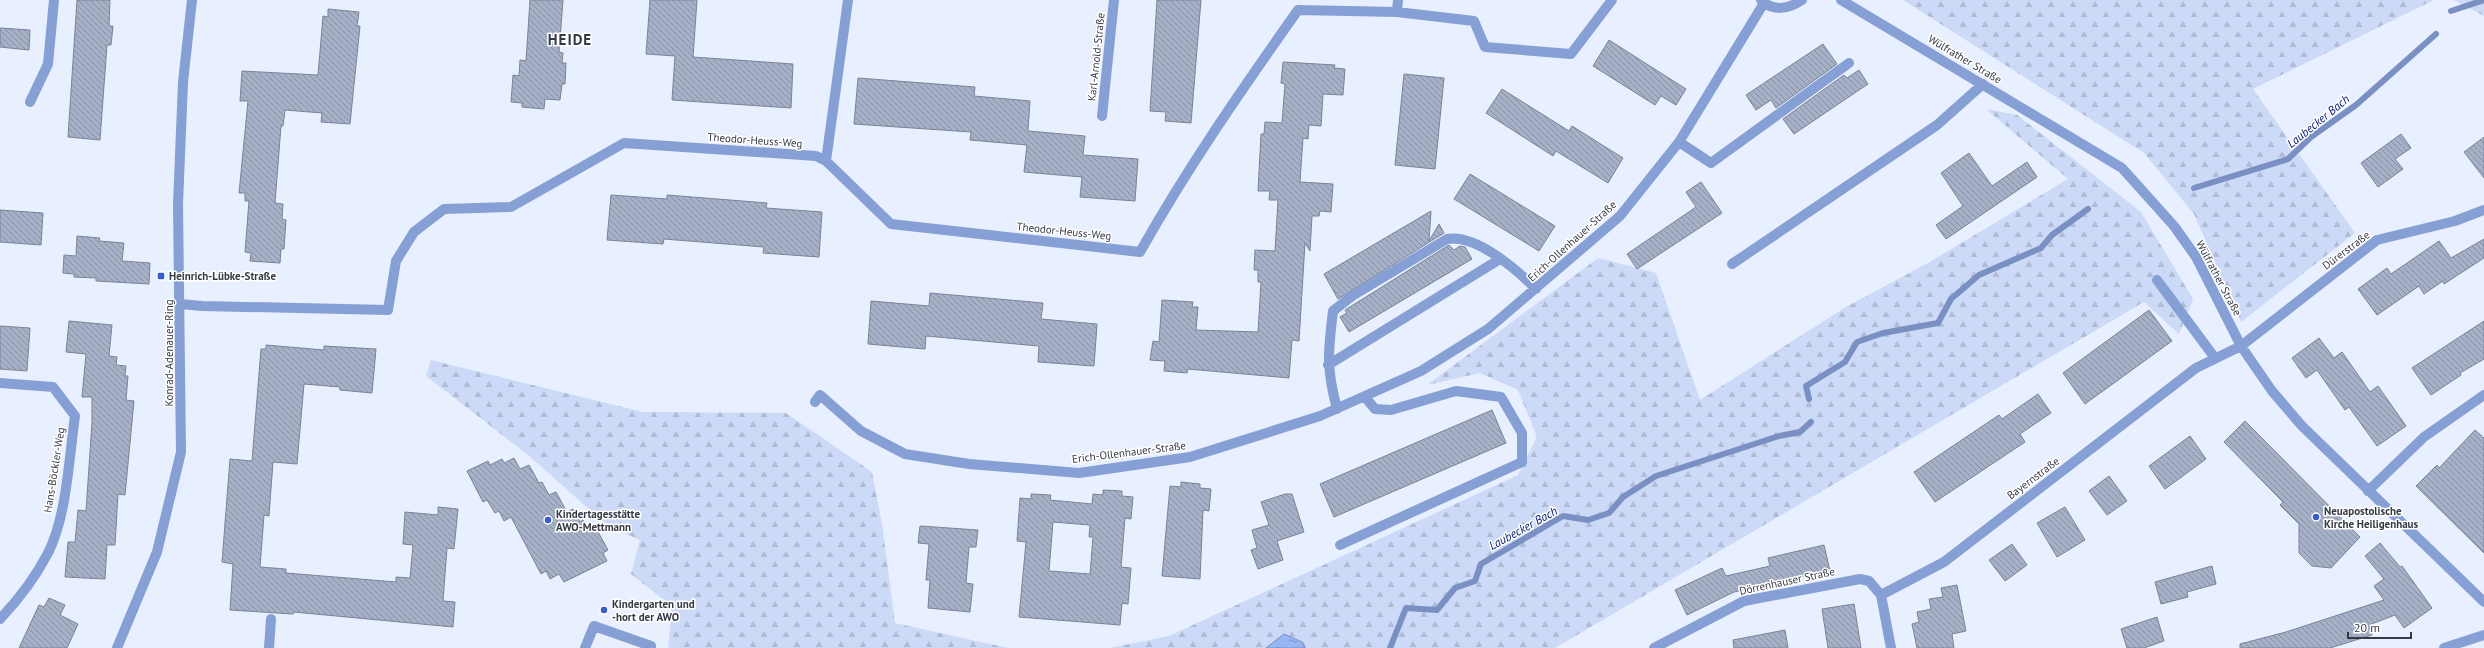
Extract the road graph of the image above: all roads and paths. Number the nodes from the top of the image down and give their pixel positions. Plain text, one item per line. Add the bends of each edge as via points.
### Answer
1 (54, 0) edge
2 (192, 0) edge
3 (848, 0) edge
4 (1112, 0) edge
5 (1398, 0) edge
6 (1612, 0) edge
7 (1802, 0) edge
8 (1841, 0) edge
9 (1763, 2) edge
10 (1397, 12) junction
11 (1849, 63) dead end
12 (1983, 84) junction
13 (30, 102) dead end
14 (1102, 116) dead end
15 (1679, 142) junction
16 (826, 161) junction
17 (2484, 210) edge
18 (1500, 259) junction
19 (1732, 264) dead end
20 (2158, 280) dead end
21 (1536, 289) junction
22 (181, 304) junction
23 (2241, 346) junction
24 (2215, 358) junction
25 (1328, 365) junction
26 (0, 383) edge
27 (2484, 395) edge
28 (1365, 397) junction
29 (815, 402) dead end
30 (1336, 409) junction
31 (2368, 491) junction
32 (1340, 545) dead end
33 (1881, 595) junction
34 (2484, 602) edge
35 (271, 619) dead end
36 (0, 620) edge
37 (2484, 635) edge
38 (118, 648) edge
39 (269, 648) edge
40 (585, 648) edge
41 (650, 648) edge
42 (1654, 648) edge
43 (1891, 648) edge
44 (2444, 648) edge

1 - 13 street via 48,64
2 - 22 street, Konrad-Adenauer-Ring via 183,82 179,183
3 - 16 street
4 - 14 street, Karl-Arnold-Straße
5 - 10 street
6 - 10 street, Theodor-Heuss-Weg via 1571,54 1485,47 1474,21
7 - 9 street via 1792,6 1778,8
8 - 12 street, Wülfrather Straße
9 - 15 street, Erich-Ollenhauer-Straße
10 - 16 street, Theodor-Heuss-Weg via 1298,10 1235,98 1180,182 1140,252 891,224
11 - 15 street via 1711,163
12 - 19 street via 1937,125
12 - 23 street, Wülfrather Straße via 2122,168 2174,226 2196,257
15 - 21 street, Erich-Ollenhauer-Straße via 1620,216
16 - 22 street, Theodor-Heuss-Weg via 816,156 624,143 511,207 444,209 414,232 396,261 388,310
17 - 23 street, Dürerstraße via 2455,221 2377,240
18 - 21 street via 1515,268
18 - 25 street
18 - 25 street via 1457,237 1447,239 1352,296 1333,310
20 - 24 street
21 - 28 street, Erich-Ollenhauer-Straße via 1488,329 1421,371
22 - 38 street, Konrad-Adenauer-Ring via 181,452 157,552
23 - 24 street, Bayernstraße
23 - 31 street, Wülfrather Straße via 2272,391 2302,426
24 - 33 street, Bayernstraße via 2196,368 1944,562
25 - 30 street
26 - 36 street, Hans-Böckler-Weg via 53,387 75,416 62,509 49,552 26,591
27 - 31 street via 2424,437
28 - 30 street, Erich-Ollenhauer-Straße
28 - 32 street via 1375,409 1391,410 1456,391 1501,397 1522,433 1522,462
29 - 30 street, Erich-Ollenhauer-Straße via 820,395 862,431 905,454 969,464 1079,473 1190,457
31 - 34 street, Wülfrather Straße
33 - 42 street, Dörrenhauser Straße via 1869,581 1860,579 1753,599 1735,605
33 - 43 street
35 - 39 street
37 - 44 street
40 - 41 street via 594,626 651,646

